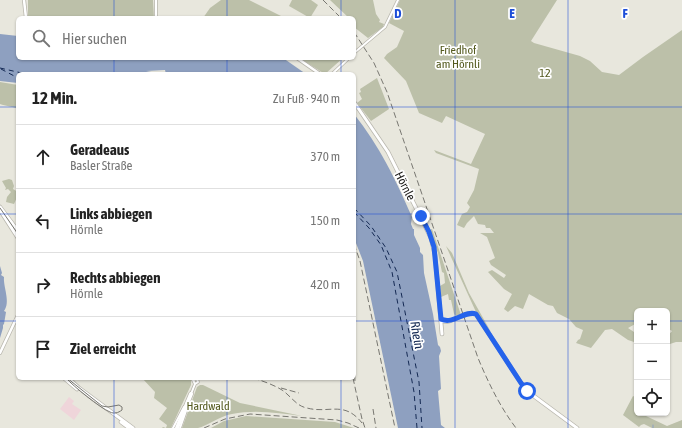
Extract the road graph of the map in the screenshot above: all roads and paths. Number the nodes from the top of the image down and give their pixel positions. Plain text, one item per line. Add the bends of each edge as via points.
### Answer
1 (24, 0) edge
2 (156, 0) edge
3 (398, 0) edge
4 (26, 16) edge
5 (156, 16) edge
6 (356, 51) edge
7 (300, 60) edge
8 (347, 60) edge
9 (317, 72) edge
10 (334, 72) edge
11 (356, 105) edge
12 (0, 207) edge
13 (0, 210) edge
14 (16, 228) edge
15 (16, 235) edge
16 (16, 319) edge
17 (441, 320) junction
18 (447, 321) junction
19 (442, 329) junction
20 (442, 334) dead end
21 (0, 353) edge
22 (66, 380) edge
23 (70, 380) edge
24 (194, 380) edge
25 (196, 380) edge
26 (195, 384) junction
27 (191, 394) junction
28 (129, 428) edge
29 (133, 428) edge
30 (173, 428) edge
31 (177, 428) edge
32 (180, 428) edge
33 (577, 428) edge

1 - 4 main road
2 - 5 street
3 - 6 street via 385,27
7 - 9 main road
8 - 10 street
11 - 17 main road, Hörnle via 388,152 431,238
12 - 14 main road
13 - 15 main road
16 - 21 main road
17 - 18 main road
17 - 19 main road, Hörnle
18 - 19 main road
18 - 33 main road via 473,313 478,316 527,391
19 - 20 main road, Hörnle
22 - 28 main road
23 - 29 main road
24 - 26 street
25 - 26 street via 198,382
26 - 27 street
27 - 30 street
27 - 31 highway
27 - 32 street

